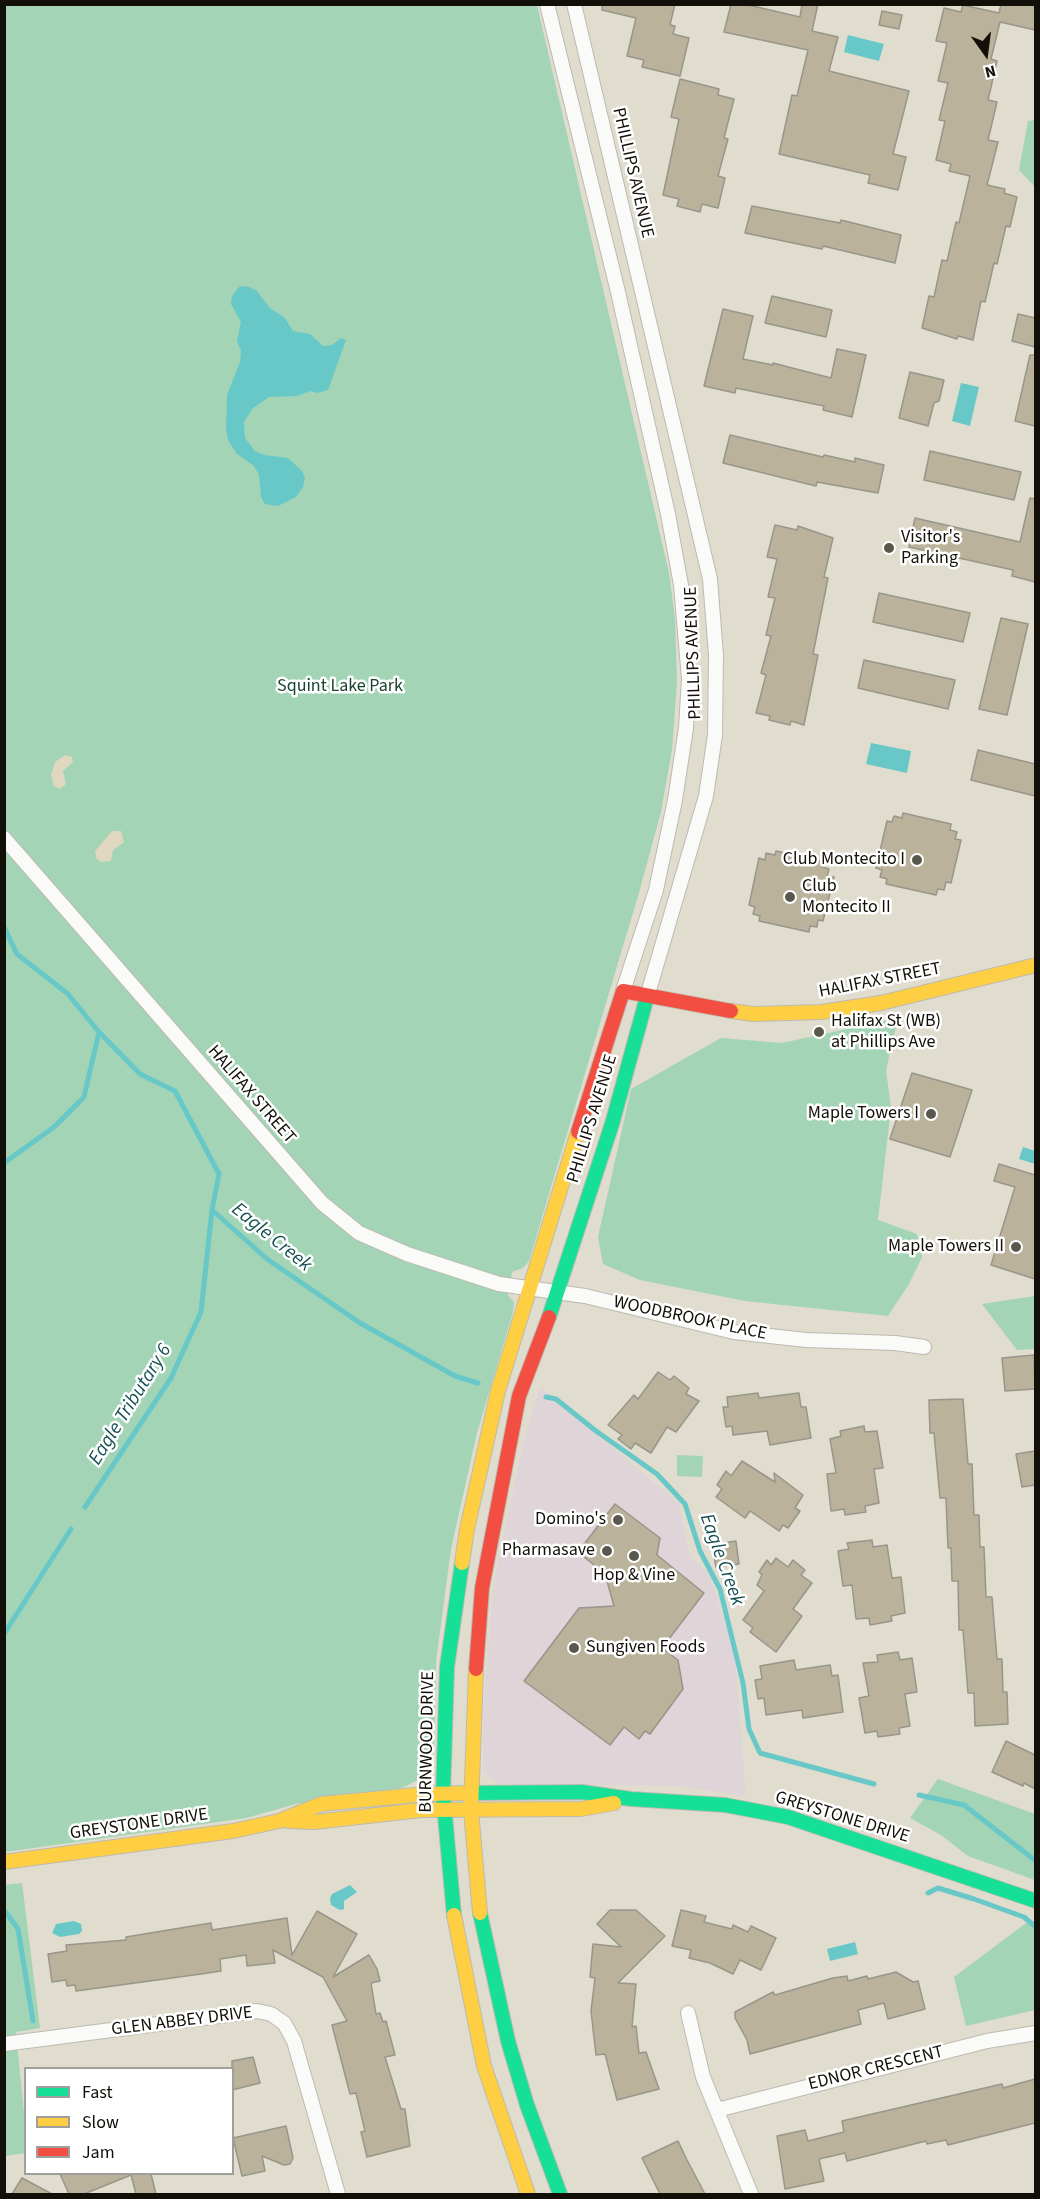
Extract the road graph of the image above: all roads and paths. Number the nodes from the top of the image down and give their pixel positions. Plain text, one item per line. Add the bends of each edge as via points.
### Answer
1 (547, 4) edge
2 (574, 4) edge
3 (4, 838) edge
4 (1035, 965) edge
5 (623, 991) junction
6 (647, 997) junction
7 (530, 1288) junction
8 (559, 1293) junction
9 (924, 1347) dead end
10 (443, 1794) junction
11 (471, 1794) junction
12 (631, 1799) junction
13 (443, 1810) junction
14 (471, 1810) junction
15 (279, 1821) junction
16 (4, 1862) edge
17 (1035, 1901) edge
18 (688, 2013) dead end
19 (1035, 2033) edge
20 (4, 2044) edge
21 (717, 2110) junction
22 (338, 2194) edge
23 (528, 2194) edge
24 (560, 2194) edge
25 (751, 2194) edge

1 - 5 street, PHILLIPS AVENUE via 668,514 681,585 688,668 686,728 675,801 656,890
2 - 6 street, PHILLIPS AVENUE via 710,579 715,644 715,735 706,796
3 - 7 street, HALIFAX STREET via 322,1203 359,1233 407,1254 500,1284
4 - 6 street, HALIFAX STREET via 880,1003 821,1012 754,1014
5 - 6 street, HALIFAX STREET
5 - 7 street, PHILLIPS AVENUE
6 - 8 street, PHILLIPS AVENUE
7 - 8 street, WOODBROOK PLACE
7 - 10 street, BURNWOOD DRIVE via 496,1401 458,1582 447,1667
8 - 9 street, WOODBROOK PLACE via 734,1332
8 - 11 street via 519,1396 487,1556 477,1654
10 - 11 street, GREYSTONE DRIVE
10 - 13 street, BURNWOOD DRIVE
10 - 15 street, GREYSTONE DRIVE via 321,1804
11 - 12 street, GREYSTONE DRIVE via 582,1792
11 - 14 street
12 - 14 street, GREYSTONE DRIVE via 581,1809
12 - 17 street, GREYSTONE DRIVE via 725,1805 788,1817
13 - 14 street, GREYSTONE DRIVE
13 - 15 street, GREYSTONE DRIVE via 315,1822
13 - 23 street, BURNWOOD DRIVE via 451,1900 474,2026 496,2105
14 - 24 street via 478,1905 498,2001 527,2105
15 - 16 street, GREYSTONE DRIVE via 233,1831
18 - 21 street via 704,2077
19 - 21 street, EDNOR CRESCENT via 987,2041
20 - 22 street, GLEN ABBEY DRIVE via 257,2011 270,2014 284,2022 294,2041
21 - 25 street

